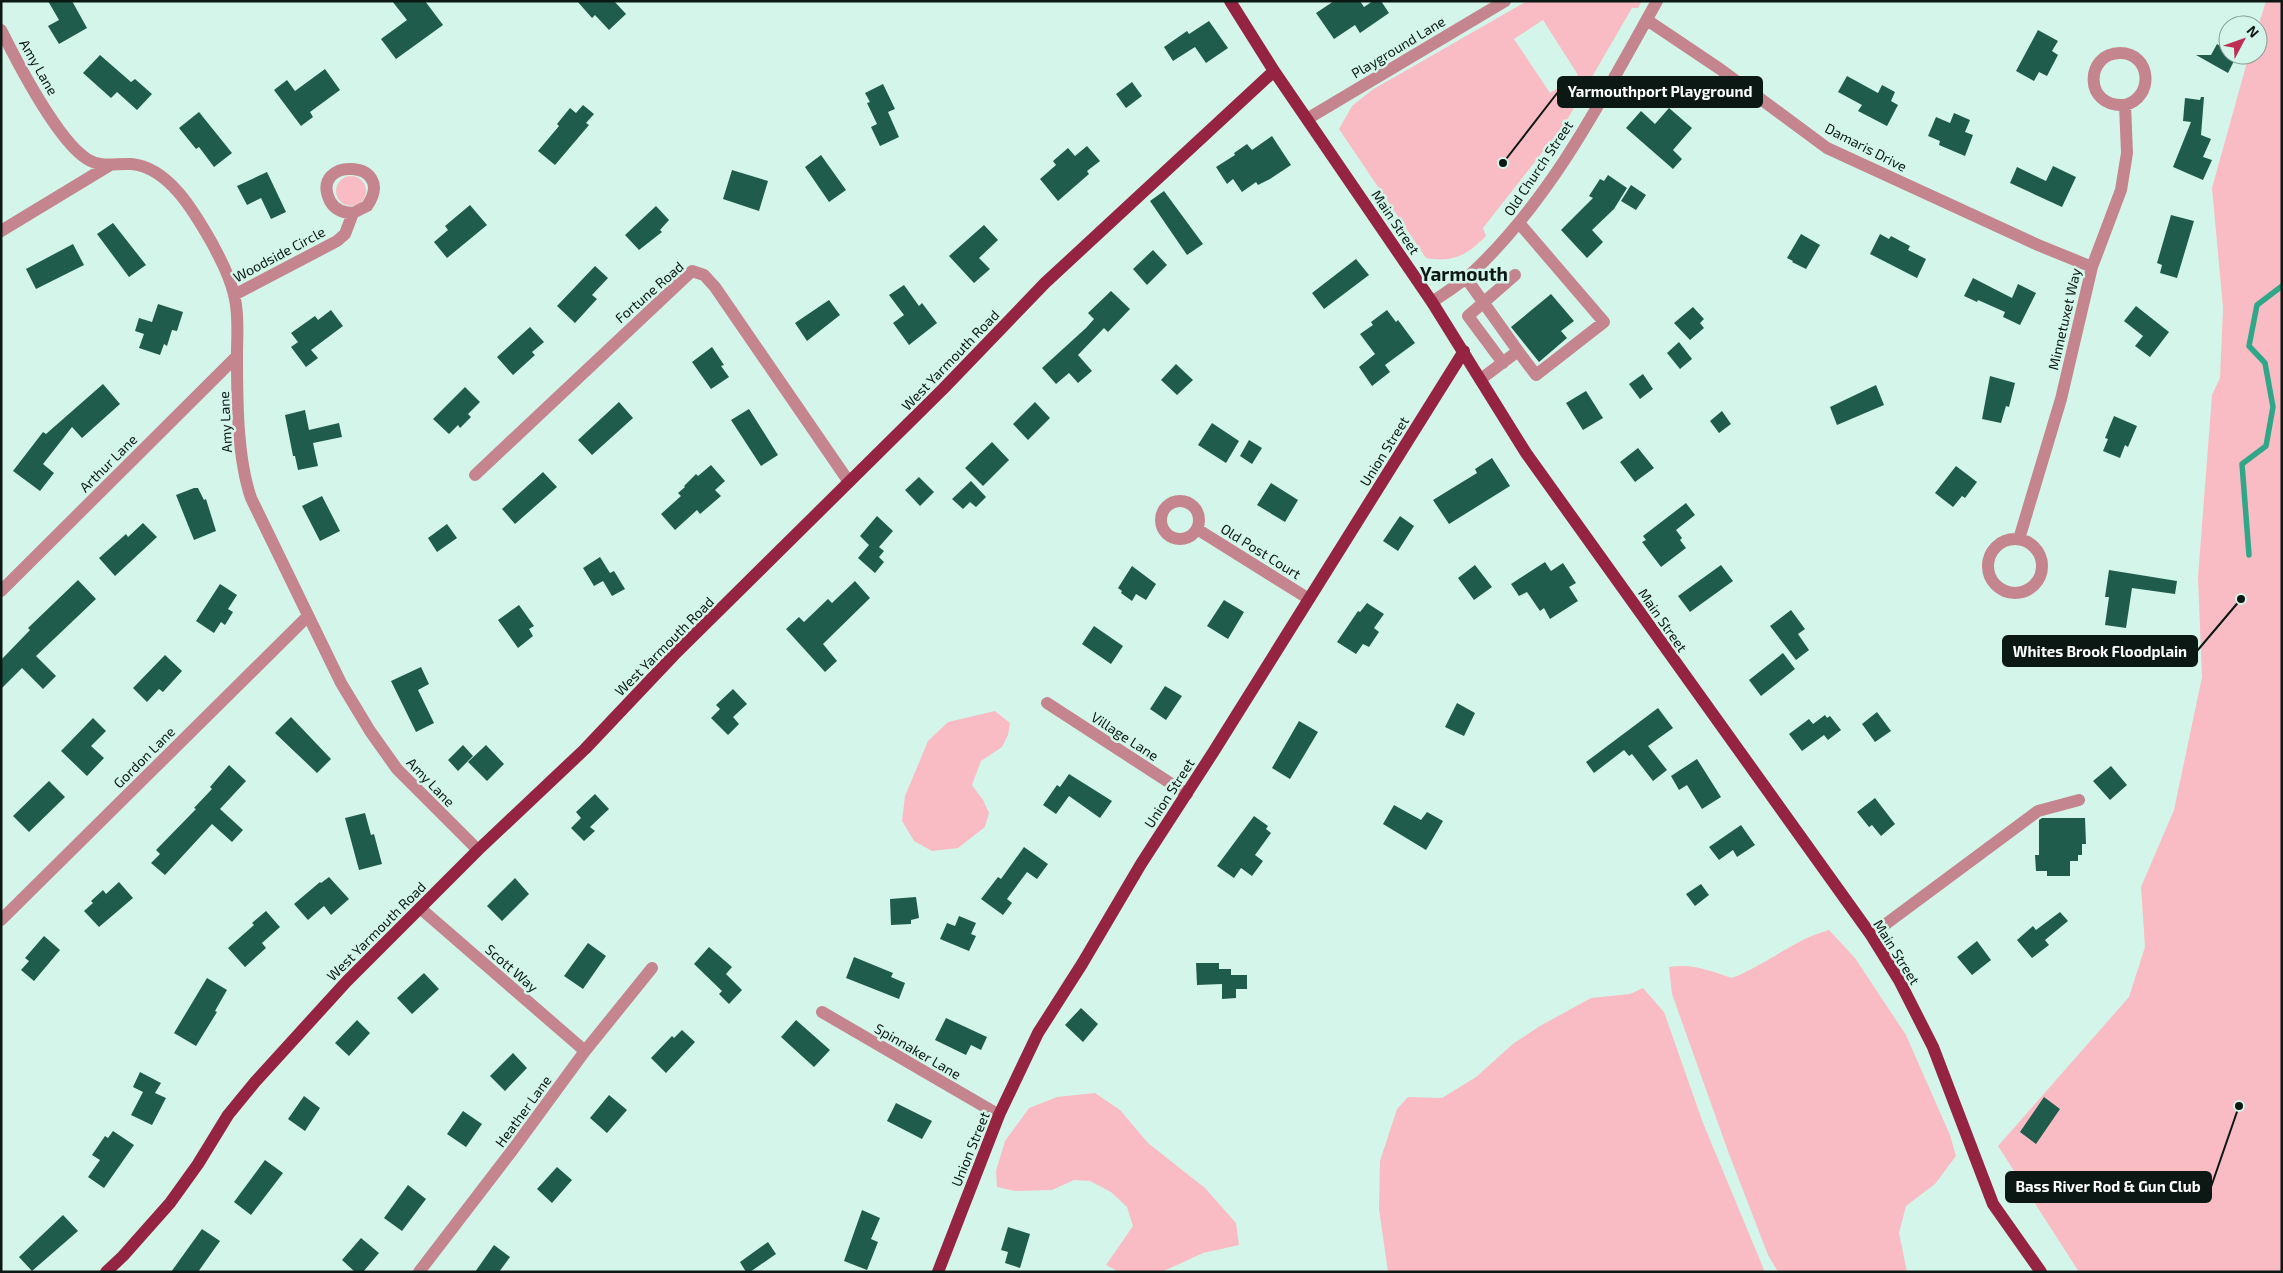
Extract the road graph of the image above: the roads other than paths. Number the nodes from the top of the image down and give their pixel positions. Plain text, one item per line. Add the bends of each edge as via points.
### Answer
1 (1230, 1) edge
2 (1505, 1) edge
3 (1658, 1) edge
4 (1647, 20) junction
5 (1, 30) edge
6 (1274, 71) junction
7 (2125, 105) junction
8 (1307, 119) junction
9 (110, 165) junction
10 (353, 213) dead end
11 (1519, 223) junction
12 (1, 230) edge
13 (2092, 267) junction
14 (1515, 275) dead end
15 (1466, 278) junction
16 (234, 295) junction
17 (1432, 302) junction
18 (1483, 303) junction
19 (1464, 351) junction
20 (1518, 351) junction
21 (237, 356) junction
22 (1502, 363) junction
23 (1481, 379) junction
24 (475, 475) dead end
25 (849, 482) junction
26 (1197, 529) dead end
27 (2020, 539) junction
28 (1, 591) edge
29 (1309, 599) junction
30 (308, 616) junction
31 (1047, 703) dead end
32 (1186, 794) junction
33 (2079, 800) dead end
34 (478, 850) junction
35 (420, 908) junction
36 (1, 920) edge
37 (1871, 935) junction
38 (652, 968) dead end
39 (822, 1012) dead end
40 (585, 1051) junction
41 (999, 1115) junction
42 (106, 1272) edge
43 (419, 1272) edge
44 (938, 1272) edge
45 (2041, 1272) edge

1 - 6 main road, Main Street
2 - 8 street, Playground Lane
3 - 4 street, Old Church Street
4 - 11 street, Old Church Street via 1565,158
4 - 13 street, Damaris Drive via 1827,148
5 - 9 street, Amy Lane via 28,80 71,144 88,160
6 - 8 main road, Main Street
6 - 25 main road, West Yarmouth Road via 1045,283
7 - 7 street via 2106,103 2093,83 2095,69 2111,54 2128,54 2144,68 2146,84 2142,95
7 - 13 street, Minnetuxet Way via 2126,153 2121,190
8 - 17 main road, Main Street
9 - 12 street
9 - 16 street, Amy Lane via 141,166 164,178 211,242
10 - 16 street, Woodside Circle via 345,234 337,241
11 - 15 street, Old Church Street
11 - 20 street via 1604,322 1536,376
13 - 27 street, Minnetuxet Way via 2060,399
14 - 18 street
15 - 17 street, Old Church Street
15 - 18 street
16 - 21 street, Amy Lane
17 - 19 main road, Main Street
18 - 20 street
18 - 22 street via 1468,316
19 - 23 main road, Main Street
19 - 29 main road, Union Street
20 - 22 street
21 - 28 street, Arthur Lane
21 - 30 street, Amy Lane via 245,480
22 - 23 street
23 - 37 main road, Main Street via 1526,453
24 - 25 street, Fortune Road via 692,271 704,275 715,287
25 - 34 main road, West Yarmouth Road via 674,655 585,749
26 - 29 street, Old Post Court
27 - 27 street via 2035,547 2040,554 2042,572 2025,591 2007,592 1992,581 1987,564 1994,547 2010,538
29 - 32 main road, Union Street
30 - 34 street, Amy Lane via 341,683 382,750
30 - 36 street, Gordon Lane
31 - 32 street, Village Lane
32 - 41 main road, Union Street via 1038,1033
33 - 37 street via 2038,811
34 - 35 main road, West Yarmouth Road
35 - 40 street, Scott Way
35 - 42 main road, West Yarmouth Road via 347,981 255,1082 228,1115 170,1203
37 - 45 main road, Main Street via 1899,980 1933,1047 1993,1204
38 - 40 street, Heather Lane
39 - 41 street, Spinnaker Lane
40 - 43 street, Heather Lane
41 - 44 main road, Union Street

